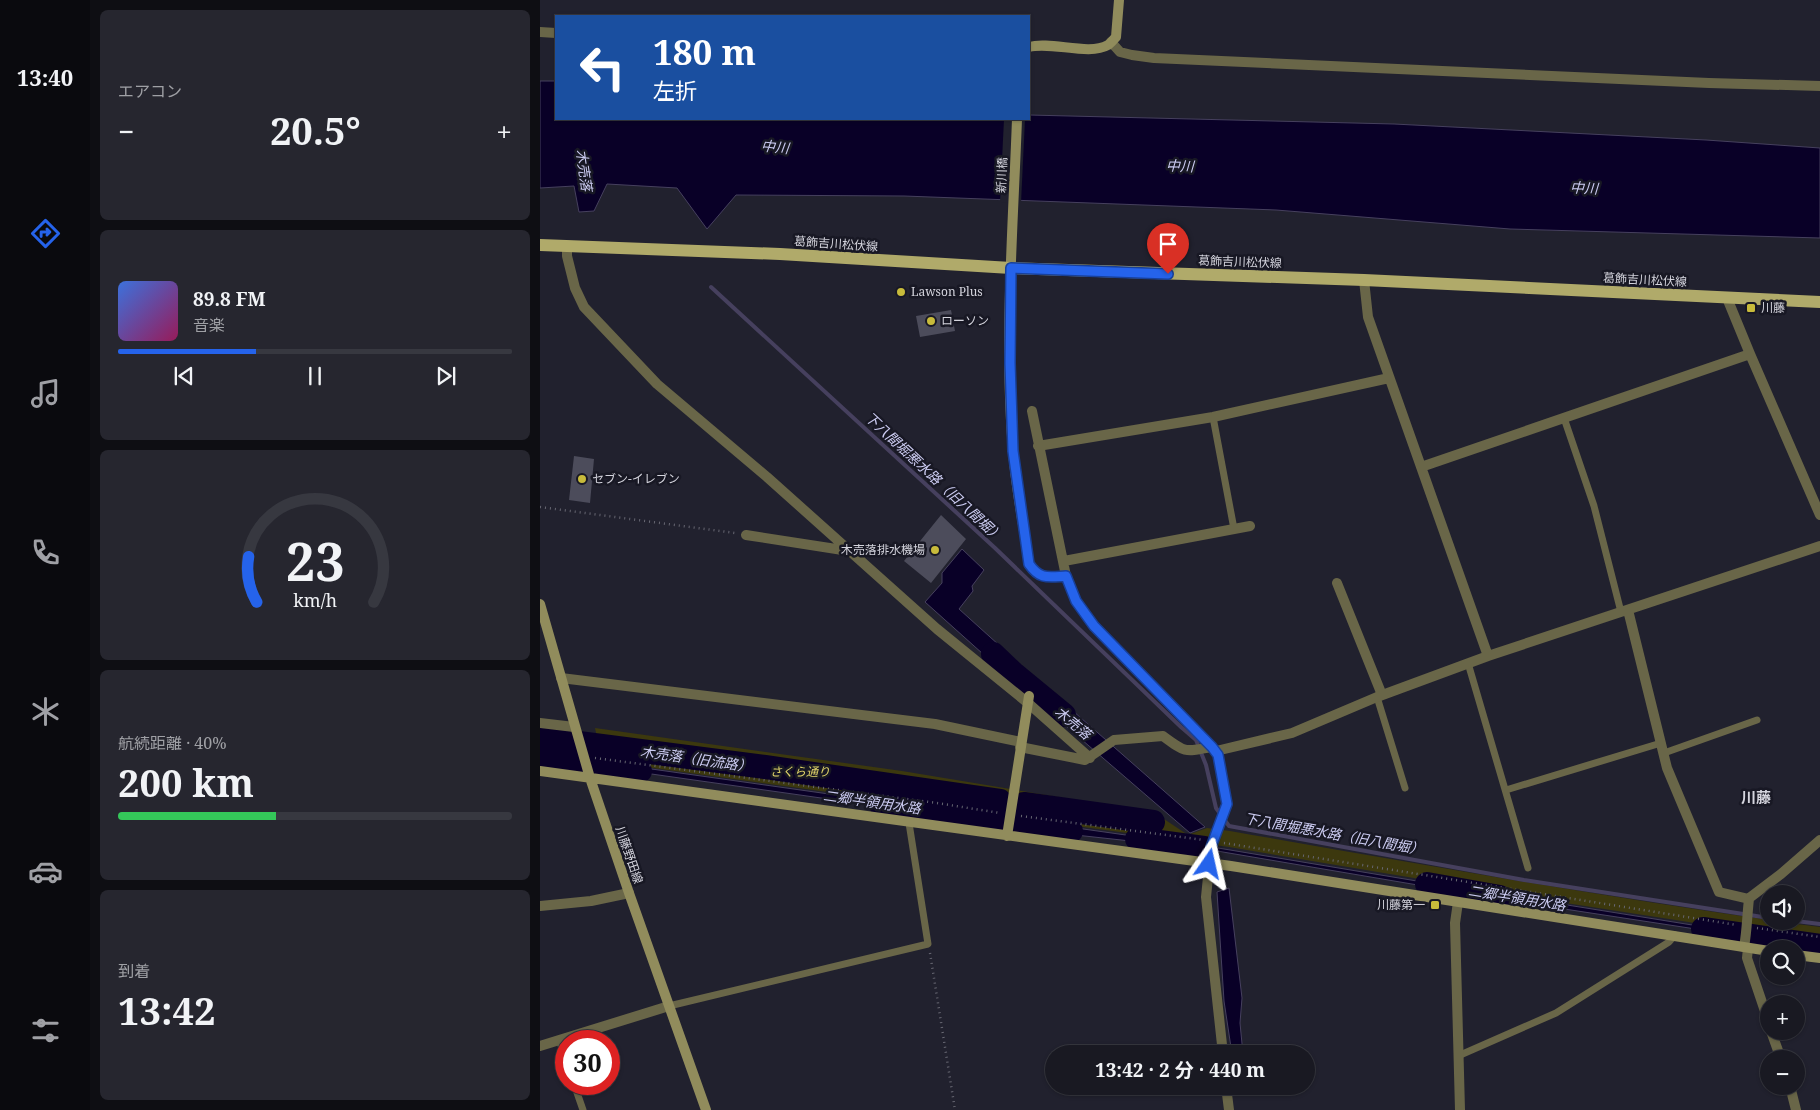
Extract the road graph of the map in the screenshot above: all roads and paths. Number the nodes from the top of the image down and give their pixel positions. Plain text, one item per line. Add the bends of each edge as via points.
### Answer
1 (1119, 0) edge
2 (540, 32) edge
3 (555, 33) edge
4 (1111, 42) junction
5 (1030, 47) edge
6 (1820, 86) edge
7 (1017, 120) edge
8 (540, 245) edge
9 (567, 246) junction
10 (1011, 268) junction
11 (1364, 280) junction
12 (1728, 298) junction
13 (1820, 302) edge
14 (1750, 354) junction
15 (1389, 378) junction
16 (1032, 411) dead end
17 (1212, 417) junction
18 (1564, 418) junction
19 (1038, 446) junction
20 (1421, 467) junction
21 (540, 507) edge
22 (1820, 515) edge
23 (1250, 526) dead end
24 (1234, 529) junction
25 (746, 535) joint
26 (1820, 546) edge
27 (850, 551) junction
28 (1064, 561) junction
29 (1066, 576) junction
30 (1336, 583) dead end
31 (540, 604) edge
32 (1625, 611) junction
33 (1488, 656) junction
34 (1468, 663) junction
35 (561, 678) junction
36 (1380, 696) junction
37 (1028, 700) junction
38 (1757, 720) dead end
39 (540, 723) edge
40 (575, 729) junction
41 (1020, 744) junction
42 (1663, 748) junction
43 (1214, 749) junction
44 (1090, 758) junction
45 (540, 771) edge
46 (589, 774) junction
47 (1405, 788) dead end
48 (1506, 790) junction
49 (910, 823) junction
50 (1007, 836) junction
51 (1820, 840) edge
52 (1210, 855) junction
53 (1528, 868) dead end
54 (629, 893) junction
55 (1749, 899) junction
56 (1458, 902) junction
57 (540, 906) edge
58 (1675, 936) junction
59 (1746, 937) junction
60 (928, 944) junction
61 (1760, 946) edge
62 (1805, 956) edge
63 (1820, 958) edge
64 (1760, 996) edge
65 (669, 1006) junction
66 (589, 1030) edge
67 (555, 1040) edge
68 (1222, 1045) edge
69 (540, 1046) edge
70 (1458, 1056) junction
71 (578, 1095) edge
72 (1227, 1095) edge
73 (1792, 1095) edge
74 (583, 1110) edge
75 (706, 1110) edge
76 (955, 1110) edge
77 (1229, 1110) edge
78 (1460, 1110) edge
79 (1796, 1110) edge

1 - 4 street via 1116,37
2 - 3 street
4 - 5 street via 1096,49
4 - 6 street via 1120,52 1154,58
7 - 10 street, 新川橋
8 - 9 main road, 葛飾吉川松伏線
9 - 10 main road, 葛飾吉川松伏線
9 - 27 street via 575,288 584,308 602,328 656,384
10 - 11 main road, 葛飾吉川松伏線
10 - 29 street, 新川橋 via 1013,451 1029,564 1043,577
11 - 12 main road, 葛飾吉川松伏線
11 - 15 street via 1368,317
12 - 13 main road, 葛飾吉川松伏線
12 - 14 street
14 - 18 street
14 - 22 street
15 - 17 street
15 - 20 street
16 - 19 street
17 - 19 street
17 - 24 lane
18 - 20 street
18 - 32 lane
19 - 28 street
20 - 33 street
21 - 25 path
23 - 24 street
24 - 28 street
25 - 27 street
26 - 32 street
27 - 37 street via 937,629
28 - 29 street
29 - 43 street via 1076,601 1094,626
30 - 36 street
31 - 35 street, 川藤野田線
32 - 33 street
32 - 42 street
33 - 34 street
34 - 36 street
34 - 48 lane
35 - 40 street, 川藤野田線
35 - 41 street via 935,724
36 - 43 street via 1292,733
36 - 47 lane
37 - 41 street
37 - 44 street
38 - 42 lane
39 - 40 street
40 - 46 street, 川藤野田線
41 - 44 street via 1085,760
41 - 50 street
42 - 48 lane
42 - 55 street via 1667,768 1719,892
43 - 44 street via 1187,751 1164,736 1114,740
43 - 52 street via 1218,755 1227,804
45 - 46 street
46 - 49 street
46 - 54 street, 川藤野田線
48 - 53 lane
49 - 50 street
49 - 60 lane
50 - 52 street
51 - 55 street
52 - 56 street via 1240,867
52 - 68 street via 1206,898
54 - 57 street
54 - 65 street, 川藤野田線
55 - 59 street
56 - 58 street
56 - 70 street via 1455,923
58 - 59 street
58 - 70 lane via 1556,1013
59 - 61 street
59 - 64 street via 1747,958
60 - 65 lane
60 - 76 path
62 - 63 street
65 - 66 street
65 - 75 street, 川藤野田線
67 - 69 street
70 - 78 street
71 - 74 lane
72 - 77 street
73 - 79 street

